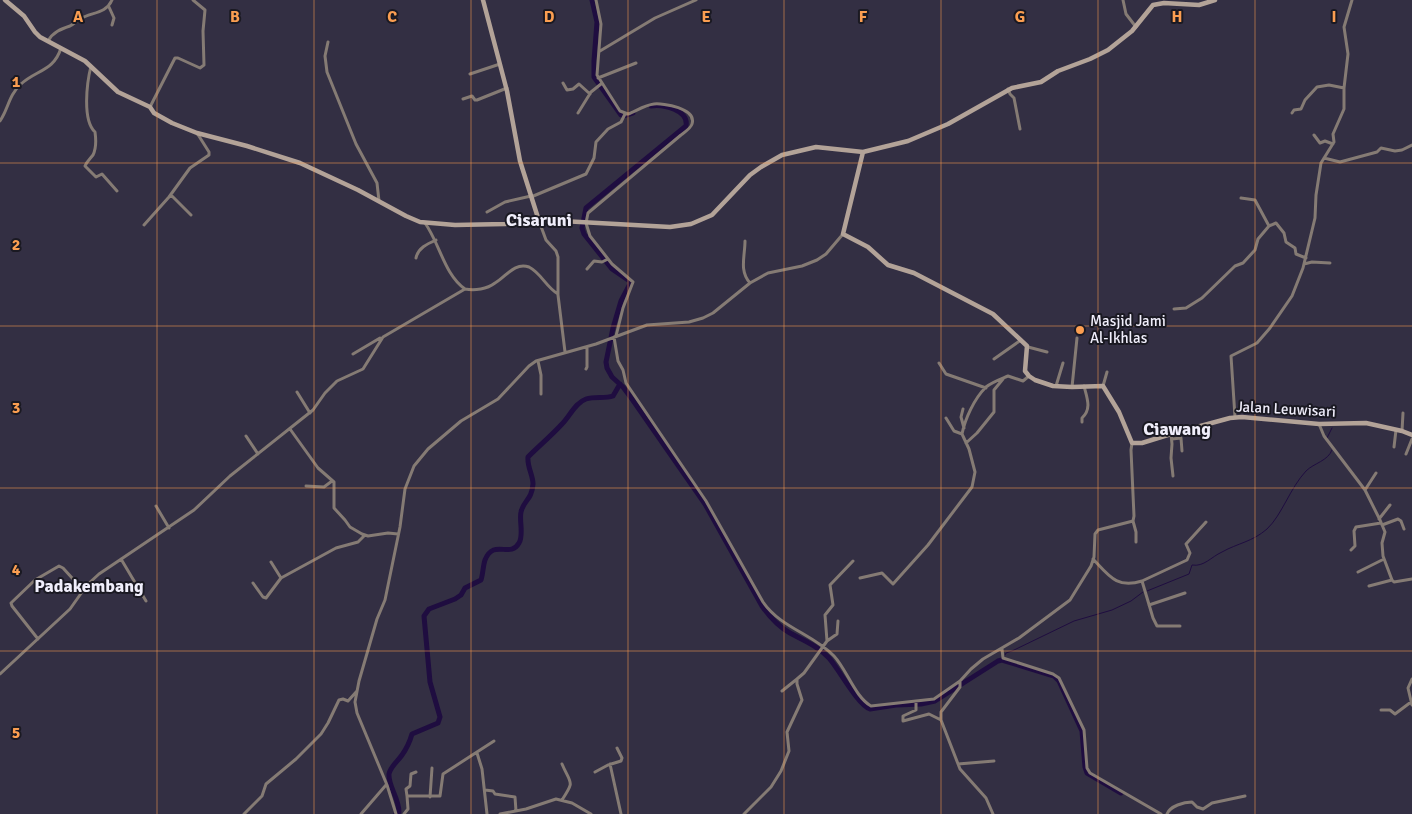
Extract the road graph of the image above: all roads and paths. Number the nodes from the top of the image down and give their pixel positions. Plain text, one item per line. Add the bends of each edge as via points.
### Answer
1 (5, 0) edge
2 (112, 0) edge
3 (193, 0) edge
4 (482, 0) edge
5 (596, 0) edge
6 (696, 0) edge
7 (1123, 0) edge
8 (1215, 0) edge
9 (1352, 0) edge
10 (1156, 2) edge
11 (109, 7) junction
12 (112, 25) dead end
13 (1136, 26) junction
14 (48, 42) junction
15 (328, 42) dead end
16 (61, 48) junction
17 (599, 51) junction
18 (636, 63) dead end
19 (500, 64) junction
20 (91, 66) junction
21 (470, 74) dead end
22 (598, 78) junction
23 (563, 83) dead end
24 (599, 86) junction
25 (507, 88) junction
26 (1344, 88) junction
27 (1008, 89) junction
28 (590, 94) junction
29 (463, 99) dead end
30 (150, 107) junction
31 (578, 113) dead end
32 (1292, 113) dead end
33 (625, 115) junction
34 (0, 121) edge
35 (1020, 129) dead end
36 (197, 133) junction
37 (1314, 135) dead end
38 (1333, 144) junction
39 (1412, 144) edge
40 (862, 152) junction
41 (1324, 158) junction
42 (117, 191) dead end
43 (171, 195) junction
44 (531, 196) junction
45 (1241, 198) dead end
46 (379, 201) junction
47 (487, 212) dead end
48 (191, 215) dead end
49 (539, 221) junction
50 (425, 223) junction
51 (583, 223) junction
52 (144, 225) dead end
53 (1269, 226) junction
54 (843, 234) junction
55 (436, 240) junction
56 (745, 241) dead end
57 (416, 258) dead end
58 (1306, 258) junction
59 (606, 260) junction
60 (1330, 263) dead end
61 (1304, 264) junction
62 (587, 269) dead end
63 (750, 283) junction
64 (465, 290) junction
65 (558, 294) junction
66 (1174, 309) dead end
67 (383, 337) junction
68 (613, 338) junction
69 (1077, 338) dead end
70 (1021, 340) junction
71 (587, 347) junction
72 (1028, 347) junction
73 (565, 352) junction
74 (1047, 352) dead end
75 (353, 354) dead end
76 (994, 359) dead end
77 (538, 361) junction
78 (939, 363) dead end
79 (1064, 363) dead end
80 (586, 369) dead end
81 (1107, 372) dead end
82 (1029, 376) junction
83 (1003, 379) junction
84 (1056, 386) junction
85 (1084, 386) junction
86 (1103, 386) junction
87 (986, 388) junction
88 (1072, 388) junction
89 (297, 392) dead end
90 (541, 394) dead end
91 (963, 409) dead end
92 (1403, 412) dead end
93 (310, 413) junction
94 (1235, 417) junction
95 (946, 418) dead end
96 (1082, 422) dead end
97 (1319, 424) junction
98 (964, 428) junction
99 (290, 429) junction
100 (1399, 430) junction
101 (962, 434) junction
102 (1412, 435) edge
103 (246, 436) dead end
104 (1171, 436) junction
105 (1412, 439) edge
106 (966, 443) junction
107 (1132, 443) junction
108 (1394, 447) dead end
109 (1182, 450) dead end
110 (258, 454) junction
111 (1406, 454) dead end
112 (1376, 473) dead end
113 (1173, 476) dead end
114 (332, 481) junction
115 (306, 486) dead end
116 (1365, 490) junction
117 (1390, 505) dead end
118 (156, 506) dead end
119 (1379, 518) junction
120 (1133, 521) junction
121 (1206, 522) dead end
122 (1381, 524) junction
123 (169, 528) junction
124 (1404, 529) dead end
125 (398, 534) junction
126 (366, 535) junction
127 (1136, 542) dead end
128 (1351, 550) dead end
129 (121, 559) junction
130 (1093, 559) junction
131 (1384, 559) junction
132 (853, 561) dead end
133 (271, 562) dead end
134 (1358, 572) dead end
135 (281, 578) junction
136 (860, 578) dead end
137 (1412, 579) edge
138 (1392, 580) junction
139 (1142, 582) junction
140 (253, 583) dead end
141 (1369, 586) dead end
142 (83, 590) junction
143 (1185, 593) dead end
144 (146, 601) dead end
145 (1149, 605) junction
146 (838, 621) dead end
147 (1180, 626) dead end
148 (38, 639) junction
149 (826, 641) junction
150 (1002, 648) junction
151 (821, 650) junction
152 (0, 674) edge
153 (797, 679) junction
154 (1412, 679) edge
155 (960, 684) junction
156 (357, 690) junction
157 (782, 691) dead end
158 (916, 703) junction
159 (1411, 703) edge
160 (1381, 710) dead end
161 (941, 720) junction
162 (494, 741) dead end
163 (617, 748) dead end
164 (477, 753) junction
165 (994, 761) dead end
166 (562, 764) dead end
167 (610, 764) junction
168 (958, 764) junction
169 (432, 768) dead end
170 (416, 772) dead end
171 (595, 772) dead end
172 (387, 784) junction
173 (485, 790) junction
174 (408, 796) junction
175 (1245, 796) dead end
176 (430, 797) junction
177 (562, 800) junction
178 (516, 811) junction
179 (396, 813) edge
180 (244, 814) edge
181 (361, 814) edge
182 (404, 814) edge
183 (487, 814) edge
184 (500, 814) edge
185 (591, 814) edge
186 (620, 814) edge
187 (744, 814) edge
188 (992, 814) edge
189 (1161, 814) edge
190 (1166, 814) edge

1 - 14 main road
2 - 11 street
3 - 30 street via 205,10 204,65 200,68 175,58
4 - 19 main road
5 - 17 street via 602,24
6 - 17 street via 655,18
7 - 13 street via 1126,14
8 - 10 main road via 1199,5
9 - 26 street via 1344,26 1348,54
10 - 13 main road
11 - 12 street via 114,18
11 - 14 street via 56,32
13 - 27 main road via 1099,55 1058,70 1038,83
14 - 16 main road
15 - 46 street via 325,56 328,72 356,144 377,183
16 - 20 main road
16 - 34 street via 52,65 15,90
17 - 22 street
18 - 22 street
19 - 21 street
19 - 25 main road
20 - 30 main road via 118,92
20 - 42 street via 87,86 88,118 95,132 95,141 93,154 85,166 96,177 102,174
22 - 24 street
23 - 28 street via 567,90 579,84
24 - 28 street
24 - 33 street
25 - 29 street via 478,100 472,96
25 - 44 main road via 520,161
26 - 32 street via 1317,87 1301,109
26 - 38 street via 1344,113 1333,134
27 - 35 street via 1014,98
27 - 40 main road via 938,129
28 - 31 street
30 - 36 main road via 172,124
33 - 44 street via 597,140 594,158 586,174
33 - 51 street via 650,105 668,104 687,112 692,124 590,210
36 - 43 street via 209,154 190,168
36 - 46 main road via 300,163
37 - 38 street via 1320,143
38 - 41 street
39 - 41 street via 1398,150 1381,148 1340,162
40 - 51 main road via 816,147 778,157 744,180 712,215 691,224
40 - 54 main road
41 - 58 street
43 - 48 street
43 - 52 street
44 - 47 street via 505,202
44 - 49 main road
45 - 53 street via 1256,201
46 - 50 main road
49 - 50 main road
49 - 51 main road
49 - 65 street via 546,240 558,257
50 - 55 street
51 - 59 street
53 - 58 street via 1276,223 1296,254
53 - 66 street via 1243,263 1235,266 1202,298 1186,308
54 - 63 street via 818,260 777,270
54 - 70 main road via 868,247 892,267 914,273 993,314
55 - 57 street via 423,246
55 - 64 street via 456,282
56 - 63 street via 743,268
58 - 61 street
59 - 62 street via 594,261
59 - 68 street via 633,282
60 - 61 street
61 - 94 street via 1294,290 1270,328 1256,342 1231,356
63 - 68 street via 703,318 647,325
64 - 65 street via 495,284 513,269 525,266
64 - 67 street
65 - 73 street
67 - 75 street
67 - 93 street via 363,369 337,382
68 - 71 street
68 - 151 street via 626,383 706,501 768,609
69 - 88 street
70 - 72 main road
70 - 76 street
71 - 73 street
71 - 80 street
72 - 74 street
72 - 82 main road via 1025,369
73 - 77 street
77 - 90 street
77 - 125 street via 529,366 498,399 461,421 418,459 407,480
78 - 87 street via 945,374
79 - 84 street
81 - 86 street
82 - 83 street via 1023,381 1009,376
82 - 84 main road
83 - 87 street
83 - 106 street via 994,390 994,412
84 - 88 main road
85 - 86 main road
85 - 88 main road
85 - 96 street via 1088,407
86 - 107 main road
87 - 98 street via 966,418
89 - 93 street
91 - 98 street
92 - 100 street
93 - 99 street
94 - 97 main road, Jalan Leuwisari
94 - 104 main road, Jalan Leuwisari
95 - 101 street via 954,431
97 - 100 main road, Jalan Leuwisari via 1366,423
97 - 116 street
98 - 101 street
99 - 110 street
99 - 114 street via 318,468
100 - 102 main road, Jalan Leuwisari
100 - 108 street
101 - 106 street
103 - 110 street
104 - 107 main road, Jalan Leuwisari
104 - 109 street via 1180,438
104 - 113 street
105 - 111 street
106 - 136 street via 975,478 971,489 936,535 893,584 882,573
107 - 120 street
110 - 123 street
112 - 116 street
114 - 115 street via 324,487
114 - 126 street via 335,484 335,511 350,527
116 - 119 street
117 - 119 street
118 - 123 street
119 - 122 street
120 - 127 street
120 - 130 street via 1098,530
121 - 139 street via 1186,544 1190,553 1187,560
122 - 124 street via 1398,519
122 - 128 street via 1356,527 1355,545
122 - 131 street via 1385,532 1382,543
123 - 129 street
125 - 126 street
125 - 156 street via 385,600
126 - 135 street via 358,542 333,549
129 - 142 street
129 - 144 street
130 - 139 street via 1120,583
130 - 150 street via 1070,600
131 - 134 street
131 - 138 street
132 - 149 street via 830,585 833,604 825,615
133 - 135 street
135 - 140 street via 266,598
137 - 138 street
138 - 141 street
139 - 145 street
142 - 148 street via 70,608
142 - 148 street via 63,568 58,567 35,580 11,603
143 - 145 street
145 - 147 street via 1157,626
146 - 149 street via 837,634
148 - 152 street
149 - 151 street
150 - 155 street via 970,669
150 - 189 street via 1003,658 1059,678 1084,730 1090,773
151 - 153 street
151 - 158 street via 836,659 868,705
153 - 157 street
153 - 187 street via 802,700 787,732 788,754 771,787
154 - 159 street via 1408,688
155 - 158 street via 936,698
155 - 161 street via 941,712
156 - 172 street via 356,710
156 - 180 street via 348,701 339,700 321,734 266,784 262,796
158 - 161 street via 915,711 903,716 903,721 929,714
159 - 160 street via 1395,714
161 - 168 street
162 - 164 street
163 - 167 street via 622,760
164 - 173 street
164 - 176 street via 443,774 441,796
165 - 168 street
166 - 177 street via 571,788
167 - 171 street
167 - 186 street
168 - 188 street via 986,798
169 - 176 street
170 - 174 street via 406,789
172 - 179 street
172 - 181 street
173 - 178 street via 515,797
173 - 183 street
174 - 176 street
174 - 182 street via 408,809
175 - 190 street via 1212,803 1203,809 1187,802 1170,808
177 - 178 street via 553,799
177 - 185 street
178 - 184 street

